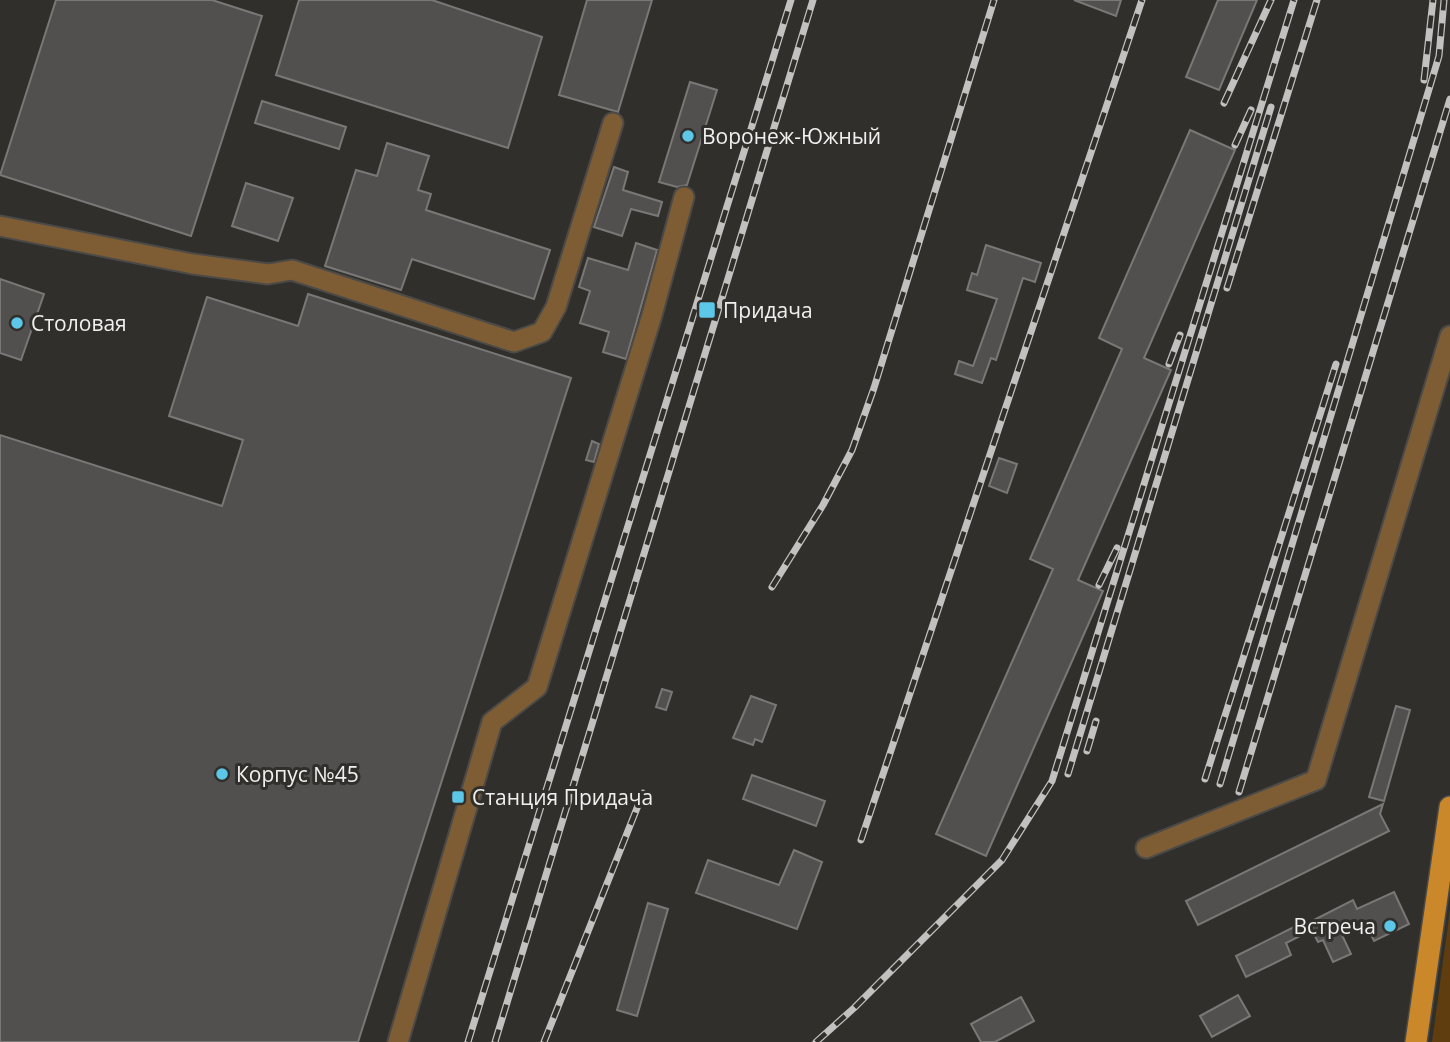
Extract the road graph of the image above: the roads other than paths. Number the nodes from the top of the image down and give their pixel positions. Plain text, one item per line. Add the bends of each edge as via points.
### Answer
1 (613, 123) dead end
2 (684, 197) dead end
3 (0, 226) edge
4 (1450, 336) edge
5 (1449, 816) edge
6 (1146, 848) dead end
7 (398, 1042) edge
8 (1416, 1042) edge

1 - 3 street via 556,307 542,332 514,342 292,270 268,274 193,264
2 - 7 street via 537,687 492,722
4 - 6 street via 1316,780
5 - 8 main road

